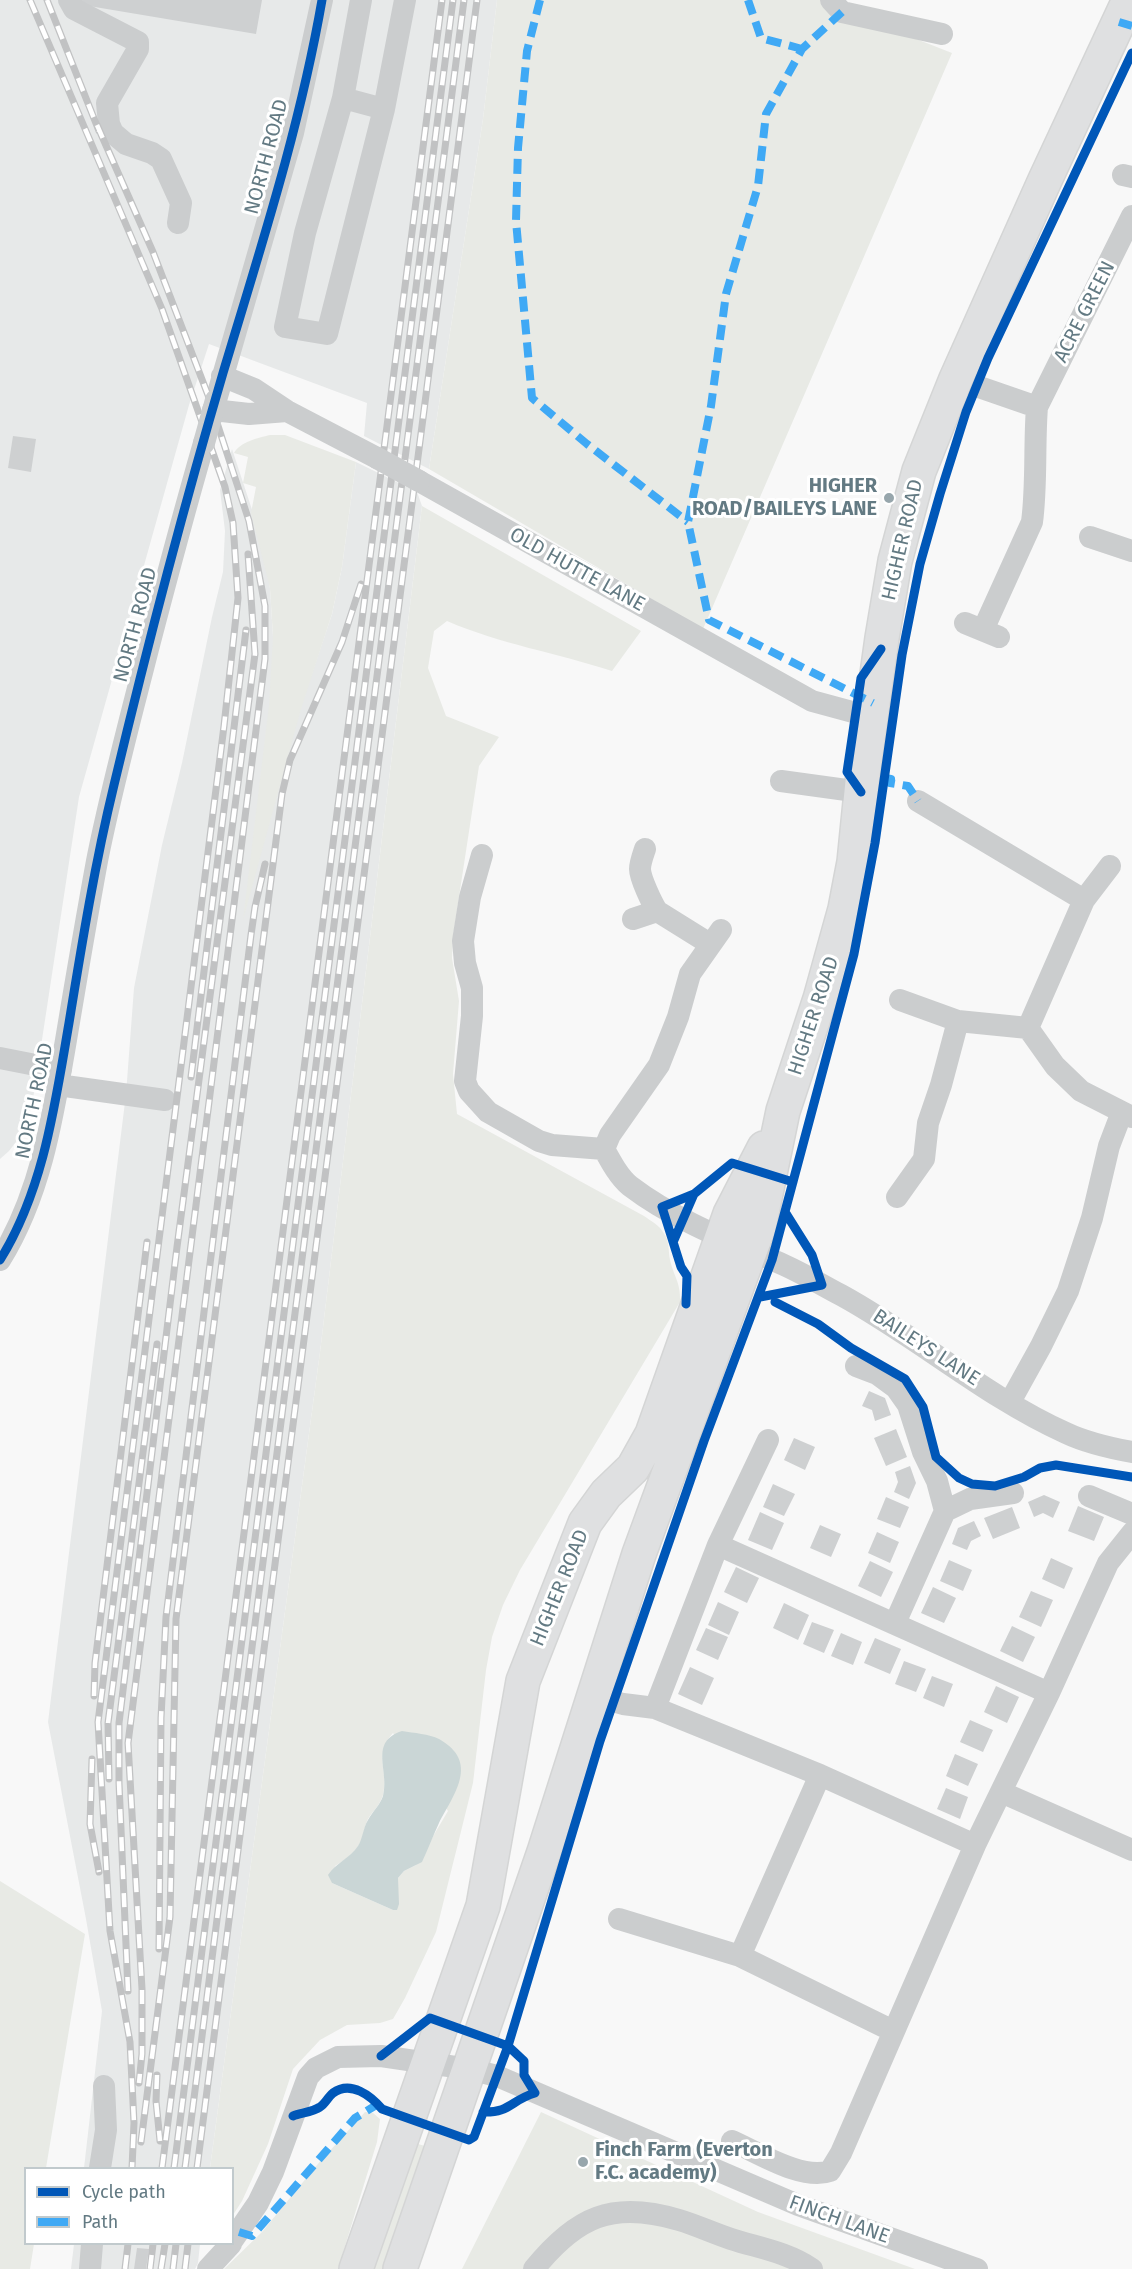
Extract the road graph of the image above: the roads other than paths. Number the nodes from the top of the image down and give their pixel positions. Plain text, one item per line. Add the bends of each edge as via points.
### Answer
1 (69, 0) edge
2 (322, 0) edge
3 (361, 0) edge
4 (405, 0) edge
5 (831, 0) edge
6 (1129, 0) edge
7 (942, 34) dead end
8 (343, 98) junction
9 (384, 109) junction
10 (1132, 216) edge
11 (178, 223) dead end
12 (268, 224) junction
13 (305, 233) junction
14 (222, 376) junction
15 (956, 379) junction
16 (216, 407) junction
17 (1037, 407) junction
18 (287, 411) junction
19 (1090, 537) dead end
20 (1132, 551) edge
21 (982, 630) dead end
22 (871, 717) junction
23 (781, 781) dead end
24 (861, 792) junction
25 (918, 801) dead end
26 (645, 849) dead end
27 (482, 855) dead end
28 (1110, 866) dead end
29 (1084, 900) junction
30 (657, 911) junction
31 (633, 920) dead end
32 (900, 1000) dead end
33 (958, 1022) junction
34 (1028, 1028) junction
35 (0, 1059) edge
36 (59, 1077) junction
37 (165, 1100) dead end
38 (783, 1111) junction
39 (1127, 1115) edge
40 (604, 1149) junction
41 (897, 1197) dead end
42 (721, 1237) junction
43 (751, 1251) junction
44 (0, 1260) edge
45 (856, 1366) dead end
46 (1010, 1402) junction
47 (768, 1440) dead end
48 (1132, 1452) edge
49 (1013, 1493) dead end
50 (1089, 1496) dead end
51 (945, 1511) junction
52 (1132, 1514) edge
53 (1132, 1533) edge
54 (718, 1545) junction
55 (895, 1623) junction
56 (1049, 1693) junction
57 (594, 1696) junction
58 (655, 1708) junction
59 (820, 1775) junction
60 (1000, 1792) junction
61 (975, 1845) junction
62 (1132, 1850) edge
63 (618, 1919) dead end
64 (740, 1956) junction
65 (893, 2031) junction
66 (428, 2062) junction
67 (469, 2069) junction
68 (104, 2086) dead end
69 (732, 2141) dead end
70 (100, 2167) edge
71 (234, 2239) edge
72 (92, 2245) edge
73 (229, 2245) edge
74 (90, 2269) edge
75 (208, 2269) edge
76 (356, 2269) edge
77 (400, 2269) edge
78 (534, 2269) edge
79 (812, 2269) edge
80 (978, 2269) edge

1 - 11 street via 74,9 138,42 138,49 107,103 109,124 126,144 160,159 181,203
2 - 12 street, NORTH ROAD via 293,134
3 - 8 street
4 - 9 street
5 - 7 street via 842,12
6 - 15 highway, HIGHER ROAD
8 - 9 street
8 - 13 street
9 - 13 street via 327,334 285,327
10 - 17 street, ACRE GREEN
12 - 13 street
12 - 14 street, NORTH ROAD
14 - 16 street, NORTH ROAD
14 - 18 street, OLD HUTTE LANE via 254,389
15 - 17 street
15 - 22 highway, HIGHER ROAD via 919,471 906,517 893,572
16 - 18 street via 249,414
16 - 36 street, NORTH ROAD, bridge via 183,515 111,798
17 - 21 street, ACRE GREEN via 1032,522
18 - 22 street, OLD HUTTE LANE, bridge via 812,701
19 - 20 street
22 - 24 highway, HIGHER ROAD
23 - 24 street
24 - 38 highway, HIGHER ROAD via 845,909
25 - 29 street
26 - 30 street via 640,870
27 - 40 street via 463,941 472,988 465,1081 469,1091 488,1112 539,1141
28 - 29 street
29 - 34 street
30 - 31 street
30 - 40 street via 716,937 690,974 659,1065
32 - 33 street
33 - 34 street
33 - 41 street via 928,1123 924,1159
34 - 39 street via 1055,1066 1081,1091
35 - 36 street
36 - 37 street
36 - 44 street, NORTH ROAD via 32,1196
38 - 42 highway, HIGHER ROAD
38 - 43 highway, HIGHER ROAD
39 - 46 street via 1109,1146 1092,1218 1068,1291
40 - 42 street, BAILEYS LANE via 628,1185
42 - 43 street, BAILEYS LANE
42 - 66 highway, HIGHER ROAD via 652,1434 633,1468 606,1494 585,1523 523,1681 483,1906
43 - 46 street, BAILEYS LANE via 861,1306
43 - 57 highway, HIGHER ROAD via 639,1554
45 - 51 street via 877,1374 896,1388 908,1405
46 - 48 street, BAILEYS LANE via 1067,1434
47 - 54 street
49 - 51 street via 970,1499
50 - 52 street
51 - 55 street
53 - 56 street via 1108,1563
54 - 55 street
54 - 58 street
55 - 56 street
56 - 60 street
57 - 58 street
57 - 67 highway, HIGHER ROAD
58 - 59 street
59 - 61 street
59 - 64 street
60 - 61 street
60 - 62 street
61 - 65 street
63 - 64 street
64 - 65 street
65 - 69 street via 830,2171 820,2175 805,2173
66 - 67 street
66 - 71 street via 381,2056 338,2057 316,2068 300,2094 273,2172
66 - 76 highway, HIGHER ROAD
67 - 77 highway, HIGHER ROAD
67 - 80 street, FINCH LANE via 496,2076 798,2205
68 - 70 street via 106,2130
72 - 74 street
73 - 75 street
78 - 79 street via 579,2224 623,2212 678,2220 792,2256

